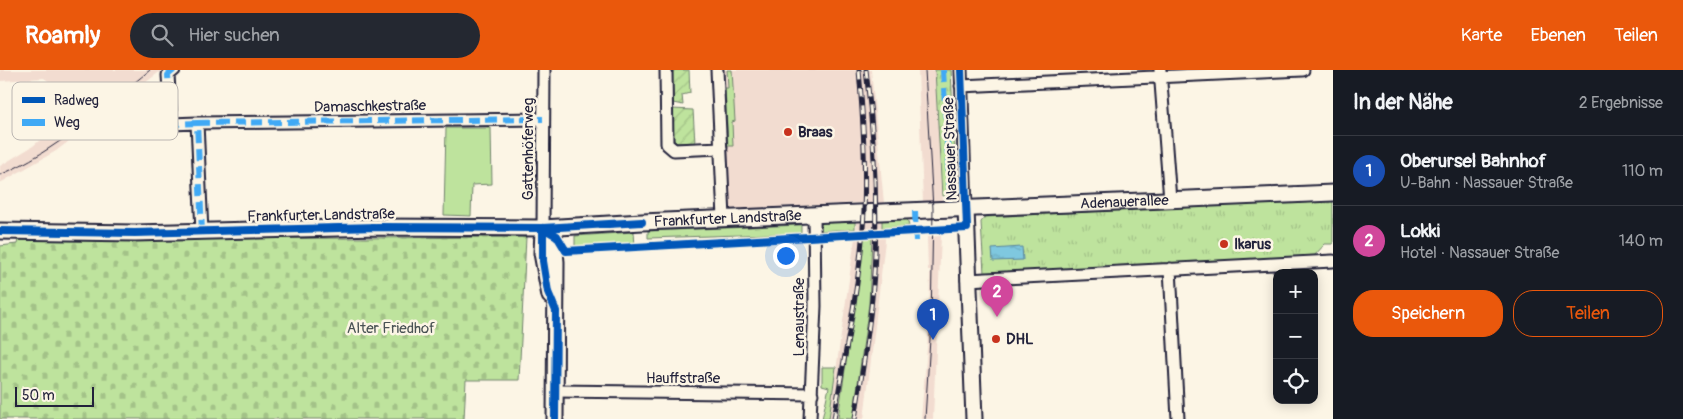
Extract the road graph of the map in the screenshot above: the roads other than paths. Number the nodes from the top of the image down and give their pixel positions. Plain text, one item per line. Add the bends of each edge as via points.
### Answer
1 (174, 70) edge
2 (544, 70) edge
3 (666, 70) edge
4 (717, 70) edge
5 (961, 70) edge
6 (1302, 70) edge
7 (1160, 73) edge
8 (168, 82) edge
9 (962, 86) junction
10 (543, 119) junction
11 (197, 123) junction
12 (178, 124) edge
13 (720, 148) junction
14 (1333, 193) edge
15 (1170, 200) junction
16 (966, 209) junction
17 (915, 211) joint
18 (814, 215) junction
19 (724, 218) junction
20 (543, 228) junction
21 (0, 231) edge
22 (202, 232) junction
23 (1333, 261) edge
24 (1170, 269) junction
25 (967, 280) junction
26 (554, 391) junction
27 (812, 394) junction
28 (555, 419) edge
29 (810, 419) edge
30 (974, 419) edge
31 (1178, 419) edge

1 - 8 street, Damaschkestraße via 168,75
2 - 10 street, Gattenhöferweg
3 - 13 street via 666,144 674,150
4 - 13 street
5 - 9 street, Nassauer Straße
6 - 7 street
7 - 9 street
7 - 15 street
9 - 16 street, Nassauer Straße
10 - 11 street, Damaschkestraße
10 - 20 street, Gattenhöferweg
11 - 12 street, Damaschkestraße
11 - 22 street
13 - 19 street
14 - 15 main road, Adenauerallee
15 - 16 main road, Adenauerallee
16 - 17 main road, Adenauerallee
16 - 25 main road, Nassauer Straße
17 - 18 main road, Frankfurter Landstraße
18 - 19 main road, Frankfurter Landstraße
18 - 27 street, Lenaustraße via 816,306
19 - 20 main road, Frankfurter Landstraße
20 - 22 main road, Frankfurter Landstraße
20 - 26 main road via 555,252
21 - 22 main road, Frankfurter Landstraße
23 - 24 street
24 - 25 street
24 - 31 street
25 - 30 main road, Nassauer Straße
26 - 27 street, Hauffstraße
26 - 28 main road
27 - 29 street, Lenaustraße

